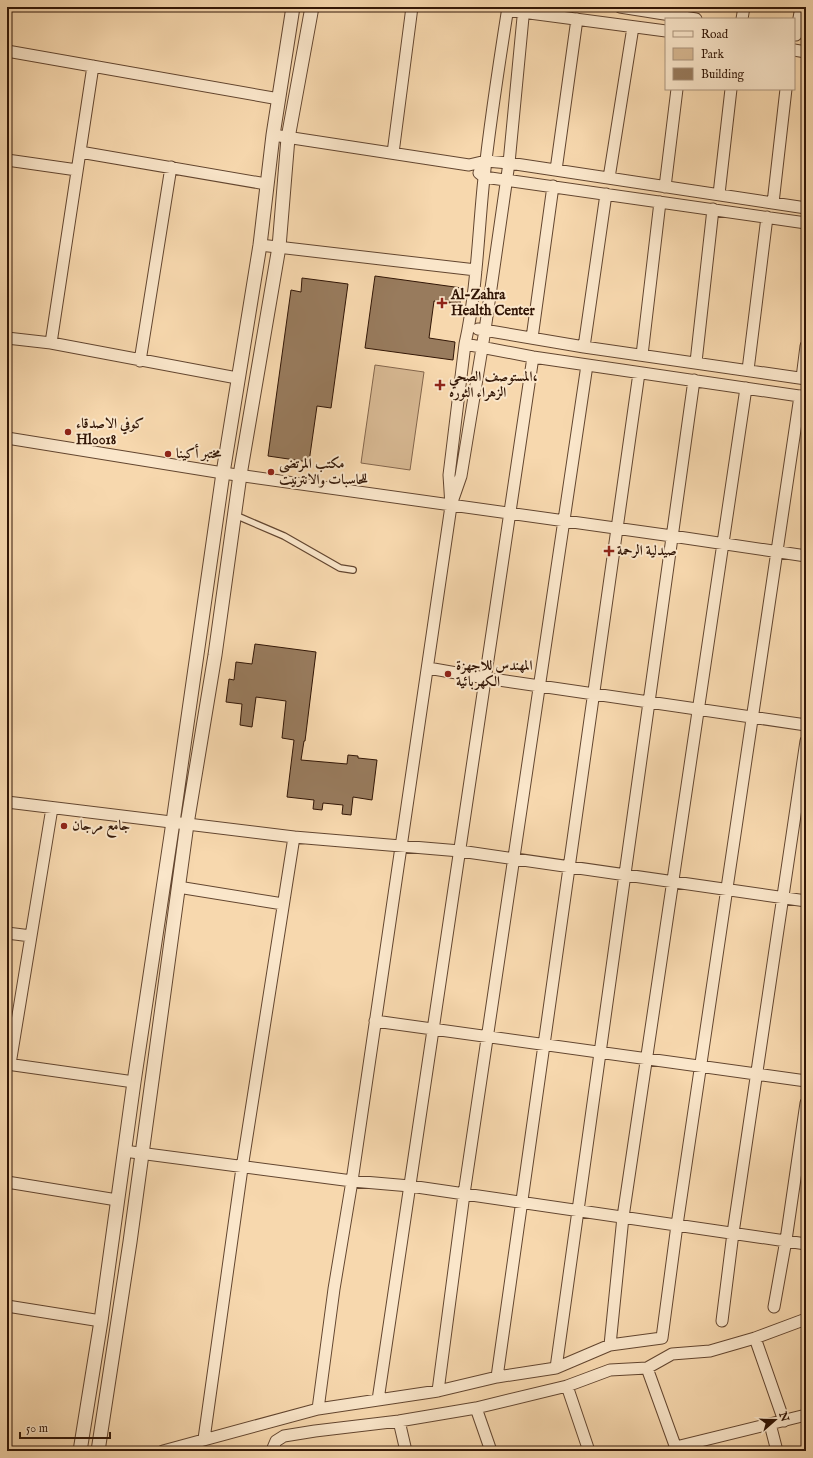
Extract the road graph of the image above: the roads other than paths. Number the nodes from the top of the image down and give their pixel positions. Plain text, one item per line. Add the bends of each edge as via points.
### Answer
1 (293, 7) edge
2 (312, 7) edge
3 (412, 7) edge
4 (620, 7) edge
5 (744, 7) edge
6 (801, 7) edge
7 (508, 8) edge
8 (636, 8) edge
9 (524, 9) edge
10 (692, 15) edge
11 (742, 18) edge
12 (577, 19) junction
13 (633, 27) junction
14 (665, 32) edge
15 (799, 35) edge
16 (795, 50) edge
17 (7, 51) edge
18 (806, 52) edge
19 (93, 66) junction
20 (678, 90) edge
21 (731, 90) edge
22 (786, 90) edge
23 (279, 99) junction
24 (273, 134) junction
25 (288, 138) junction
26 (80, 152) junction
27 (393, 154) junction
28 (7, 160) edge
29 (486, 161) junction
30 (509, 163) junction
31 (469, 165) junction
32 (172, 167) junction
33 (77, 170) junction
34 (556, 170) junction
35 (484, 177) junction
36 (609, 178) junction
37 (506, 179) junction
38 (266, 184) junction
39 (553, 186) junction
40 (665, 187) junction
41 (606, 194) junction
42 (719, 194) junction
43 (660, 202) junction
44 (773, 203) junction
45 (806, 208) edge
46 (712, 209) junction
47 (767, 217) junction
48 (806, 223) edge
49 (260, 245) junction
50 (279, 248) junction
51 (476, 270) junction
52 (468, 327) junction
53 (485, 330) junction
54 (7, 338) edge
55 (532, 338) junction
56 (51, 343) junction
57 (464, 344) junction
58 (806, 346) edge
59 (482, 347) junction
60 (584, 347) junction
61 (642, 355) junction
62 (533, 357) junction
63 (140, 361) junction
64 (696, 362) junction
65 (587, 365) junction
66 (748, 370) junction
67 (639, 373) junction
68 (237, 378) junction
69 (804, 378) edge
70 (694, 380) junction
71 (746, 388) junction
72 (803, 396) edge
73 (7, 438) edge
74 (223, 473) junction
75 (240, 475) junction
76 (451, 506) junction
77 (510, 513) junction
78 (235, 515) junction
79 (564, 521) junction
80 (617, 529) junction
81 (672, 536) junction
82 (723, 544) junction
83 (776, 552) junction
84 (806, 556) edge
85 (353, 570) dead end
86 (428, 668) junction
87 (486, 678) junction
88 (539, 686) junction
89 (594, 694) junction
90 (649, 701) junction
91 (698, 709) junction
92 (752, 717) junction
93 (806, 725) edge
94 (806, 741) edge
95 (7, 802) edge
96 (52, 808) junction
97 (173, 822) junction
98 (187, 824) junction
99 (294, 837) junction
100 (401, 847) junction
101 (460, 851) junction
102 (514, 859) junction
103 (569, 867) junction
104 (625, 875) junction
105 (673, 882) junction
106 (178, 887) junction
107 (726, 890) junction
108 (783, 898) junction
109 (806, 901) edge
110 (283, 904) junction
111 (7, 933) edge
112 (31, 936) junction
113 (375, 1021) junction
114 (434, 1029) junction
115 (487, 1036) junction
116 (544, 1044) junction
117 (600, 1052) junction
118 (647, 1059) junction
119 (8, 1064) edge
120 (700, 1066) junction
121 (757, 1074) junction
122 (806, 1081) edge
123 (134, 1082) junction
124 (806, 1103) edge
125 (124, 1152) junction
126 (141, 1154) junction
127 (242, 1168) junction
128 (352, 1181) junction
129 (7, 1182) edge
130 (410, 1186) junction
131 (464, 1194) junction
132 (117, 1200) junction
133 (522, 1202) junction
134 (578, 1210) junction
135 (623, 1217) junction
136 (676, 1225) junction
137 (733, 1233) junction
138 (786, 1240) junction
139 (806, 1244) edge
140 (7, 1306) edge
141 (774, 1307) dead end
142 (806, 1318) edge
143 (101, 1321) junction
144 (722, 1321) dead end
145 (755, 1338) junction
146 (610, 1345) junction
147 (556, 1368) junction
148 (647, 1368) junction
149 (498, 1377) junction
150 (567, 1386) junction
151 (438, 1391) junction
152 (378, 1400) junction
153 (476, 1408) junction
154 (318, 1409) junction
155 (806, 1415) edge
156 (784, 1420) junction
157 (399, 1421) junction
158 (770, 1424) junction
159 (204, 1439) junction
160 (676, 1449) edge
161 (80, 1451) edge
162 (98, 1451) edge
163 (163, 1451) edge
164 (273, 1451) edge
165 (406, 1451) edge
166 (491, 1451) edge
167 (589, 1451) edge
168 (777, 1451) edge

1 - 23 street
2 - 25 street
3 - 27 street
4 - 8 street
5 - 11 street
6 - 15 street
7 - 9 street
7 - 29 street
8 - 10 street
9 - 12 street
9 - 30 street
12 - 13 street
12 - 34 street
13 - 14 street
13 - 36 street
16 - 18 street
17 - 19 street
19 - 23 street
19 - 26 street
20 - 40 street
21 - 42 street
22 - 44 street
23 - 24 street
24 - 25 street
24 - 38 street
25 - 27 street
25 - 50 street
26 - 32 street
26 - 33 street
27 - 31 street
28 - 33 street
29 - 30 street
29 - 31 street
29 - 35 street
30 - 34 street
30 - 37 street
31 - 35 street
32 - 38 street
32 - 63 street
33 - 56 street
34 - 36 street
35 - 37 street
35 - 51 street
36 - 40 street
37 - 39 street
37 - 53 street
38 - 49 street
39 - 41 street
39 - 55 street
40 - 42 street
41 - 43 street
41 - 60 street
42 - 44 street
43 - 46 street
43 - 61 street
44 - 45 street
46 - 47 street
46 - 64 street
47 - 48 street
47 - 66 street
49 - 50 street
49 - 68 street
50 - 51 street
50 - 75 street
51 - 52 street
52 - 53 street
52 - 57 street
53 - 55 street
53 - 59 street
54 - 56 street
55 - 60 street
56 - 63 street
57 - 59 street
57 - 76 street via 449,474
58 - 69 street
59 - 62 street
59 - 76 street via 461,476
60 - 61 street
61 - 64 street
62 - 65 street
62 - 77 street
63 - 68 street
64 - 66 street
65 - 67 street
65 - 79 street
66 - 69 street
67 - 70 street
67 - 80 street
68 - 74 street
70 - 71 street
70 - 81 street
71 - 72 street
71 - 82 street
72 - 83 street
73 - 74 street
74 - 75 street
74 - 97 street
75 - 76 street
75 - 78 street
76 - 77 street
76 - 86 street
77 - 79 street
77 - 87 street
78 - 85 lane via 284,536 340,568
78 - 98 street
79 - 80 street
79 - 88 street
80 - 81 street
80 - 89 street
81 - 82 street
81 - 90 street
82 - 83 street
82 - 91 street
83 - 84 street
83 - 92 street
86 - 87 street
86 - 100 street
87 - 88 street
87 - 101 street
88 - 89 street
88 - 102 street
89 - 90 street
89 - 103 street
90 - 91 street
90 - 104 street
91 - 92 street
91 - 105 street
92 - 93 street
92 - 107 street
94 - 108 street
95 - 96 street
96 - 97 street
96 - 112 street
97 - 98 street
97 - 123 street
98 - 99 street
98 - 106 street
99 - 100 street
99 - 110 street
100 - 101 street
100 - 113 street
101 - 102 street
101 - 114 street
102 - 103 street
102 - 115 street
103 - 104 street
103 - 116 street
104 - 105 street
104 - 117 street
105 - 107 street
105 - 118 street
106 - 110 street
106 - 126 street
107 - 108 street
107 - 120 street
108 - 109 street
108 - 121 street
110 - 127 street
111 - 112 street
112 - 119 street
113 - 114 street
113 - 128 street
114 - 115 street
114 - 130 street
115 - 116 street
115 - 131 street
116 - 117 street
116 - 133 street
117 - 118 street
117 - 134 street
118 - 120 street
118 - 135 street
119 - 123 street
120 - 121 street
120 - 136 street
121 - 122 street
121 - 137 street
123 - 125 street
124 - 138 street
125 - 126 street
125 - 132 street
126 - 127 street
126 - 162 street
127 - 128 street
127 - 159 street
128 - 130 street
128 - 154 street
129 - 132 street
130 - 131 street
130 - 152 street
131 - 133 street
131 - 151 street
132 - 143 street
133 - 134 street
133 - 149 street
134 - 135 street
134 - 147 street
135 - 136 street
135 - 146 street
136 - 137 street
136 - 146 street via 662,1338
137 - 138 street
137 - 144 street
138 - 139 street
138 - 141 street
140 - 143 street
142 - 145 street
143 - 161 street
145 - 148 street via 710,1351 672,1354
145 - 156 street
146 - 147 street
147 - 149 street
148 - 150 street via 610,1370
148 - 160 street
149 - 151 street
150 - 153 street
150 - 167 street
151 - 152 street
152 - 154 street
153 - 157 street
153 - 166 street
154 - 159 street
155 - 156 street
156 - 158 street
157 - 164 street via 284,1436 276,1441
157 - 165 street
158 - 160 street
158 - 168 street
159 - 163 street

